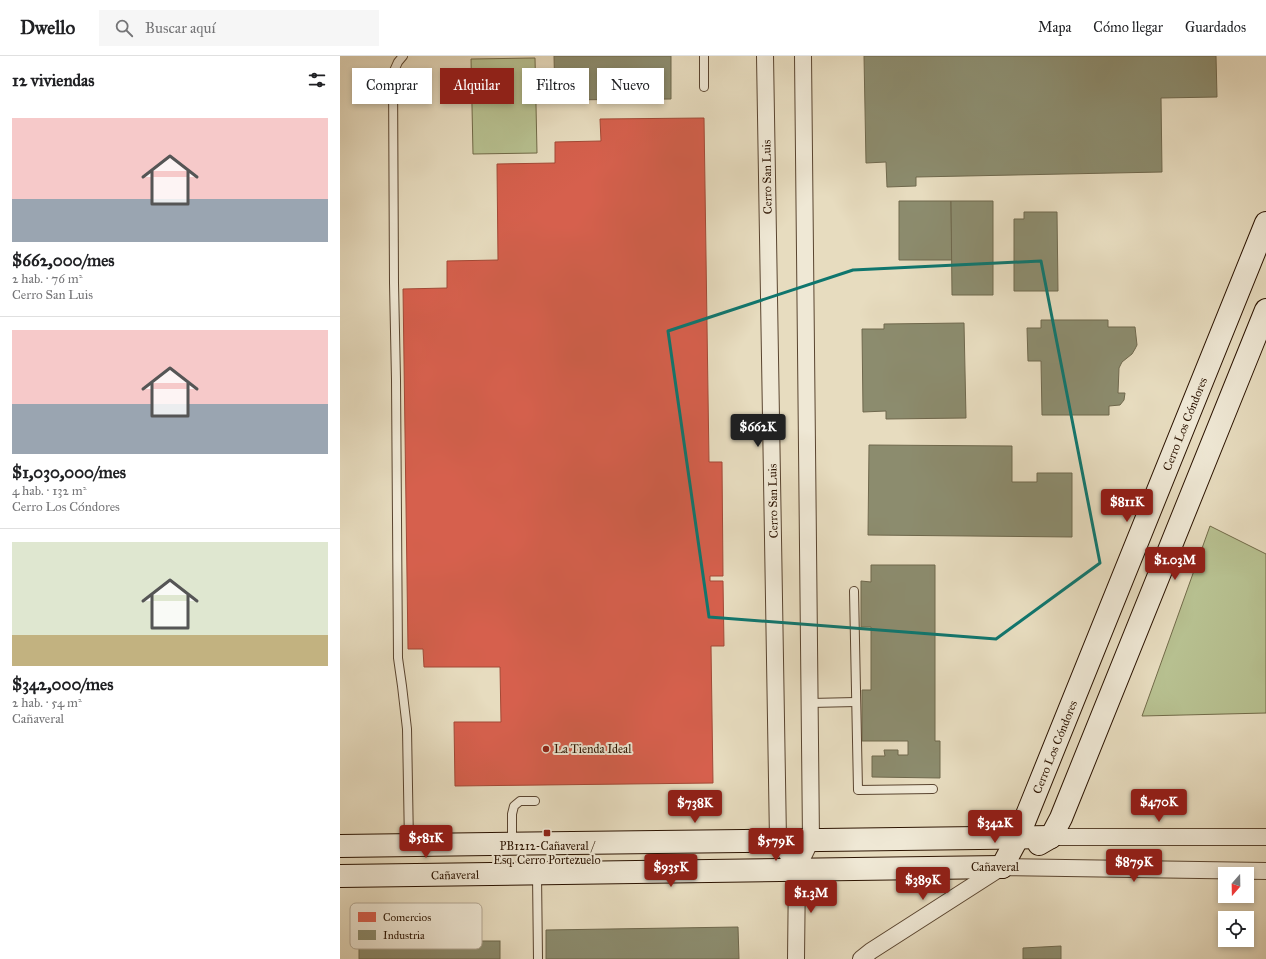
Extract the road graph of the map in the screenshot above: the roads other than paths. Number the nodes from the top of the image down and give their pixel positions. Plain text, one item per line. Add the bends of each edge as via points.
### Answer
1 (403, 56) edge
2 (704, 56) edge
3 (765, 56) edge
4 (803, 56) edge
5 (704, 88) dead end
6 (1266, 222) edge
7 (1266, 310) edge
8 (854, 591) dead end
9 (856, 702) junction
10 (810, 703) junction
11 (934, 789) dead end
12 (535, 801) dead end
13 (1018, 837) junction
14 (1051, 837) junction
15 (1266, 837) edge
16 (778, 840) junction
17 (811, 840) junction
18 (512, 843) junction
19 (409, 844) junction
20 (340, 846) edge
21 (1002, 867) junction
22 (797, 869) junction
23 (1266, 871) edge
24 (537, 874) junction
25 (410, 875) junction
26 (340, 876) edge
27 (538, 959) edge
28 (796, 959) edge
29 (861, 959) edge

1 - 19 lane via 394,73 394,283 398,658 407,729
2 - 5 lane
3 - 16 street, Cerro San Luis
4 - 10 street
6 - 13 street, Cerro Los Cóndores
7 - 14 street
8 - 9 lane
9 - 10 lane
9 - 11 lane via 858,790
10 - 17 street
12 - 18 lane via 520,801 514,806
13 - 14 street
13 - 17 street
13 - 21 street, Cerro Los Cóndores
14 - 15 street
14 - 21 street
16 - 17 street
16 - 18 street
16 - 22 street
17 - 22 street
18 - 19 street
19 - 20 street
19 - 25 street
21 - 22 street, Cañaveral
21 - 23 street, Cañaveral
21 - 29 street via 871,950
22 - 24 street, Cañaveral
22 - 28 street
24 - 25 street, Cañaveral
24 - 27 lane
25 - 26 street, Cañaveral

